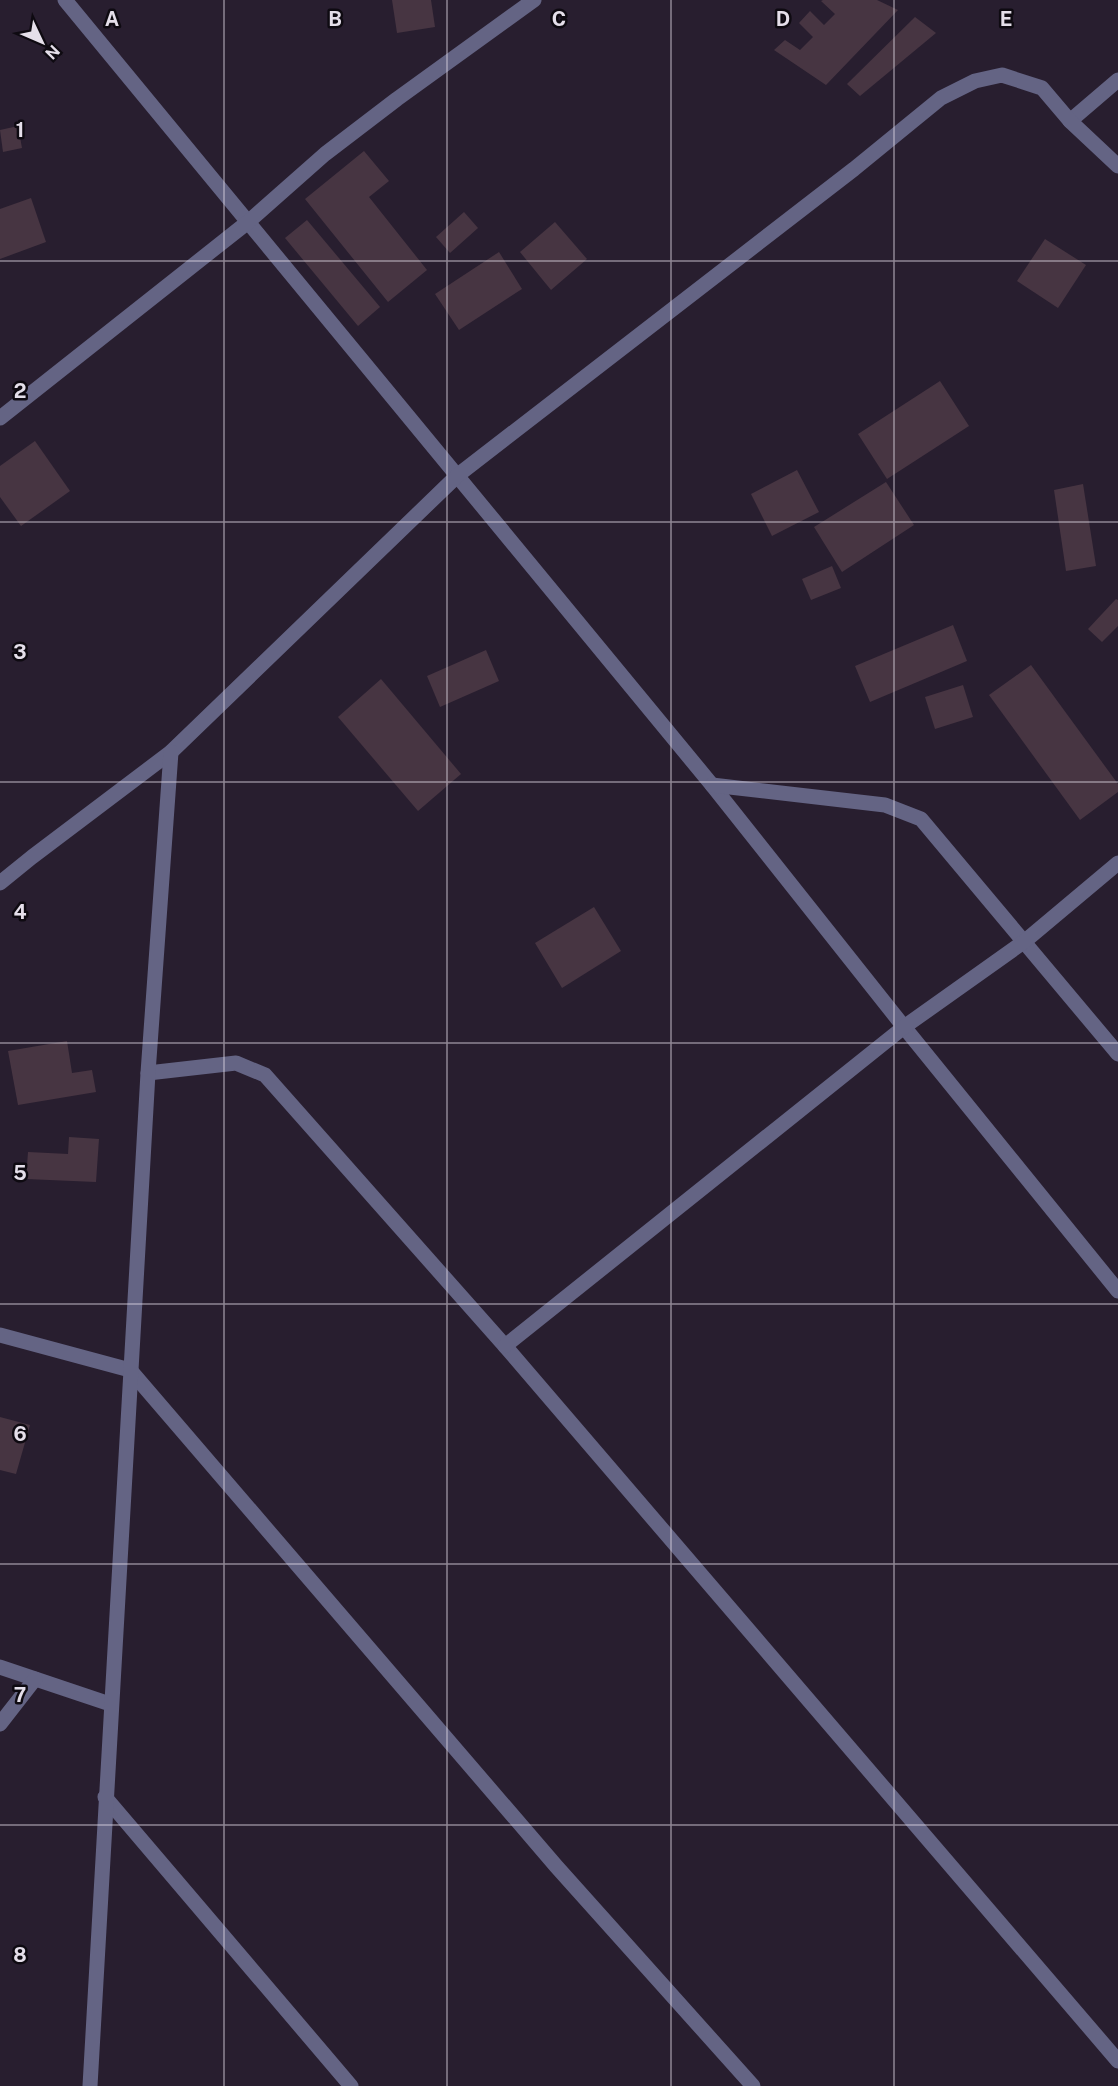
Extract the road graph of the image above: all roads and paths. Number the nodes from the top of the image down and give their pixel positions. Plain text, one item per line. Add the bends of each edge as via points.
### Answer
1 (65, 0) edge
2 (534, 0) edge
3 (1118, 80) edge
4 (1070, 121) junction
5 (1118, 166) edge
6 (248, 222) junction
7 (0, 418) edge
8 (458, 475) junction
9 (171, 752) junction
10 (712, 785) junction
11 (1118, 863) edge
12 (0, 883) edge
13 (1024, 941) junction
14 (904, 1027) junction
15 (1118, 1054) edge
16 (148, 1073) junction
17 (1118, 1292) edge
18 (0, 1335) edge
19 (505, 1347) junction
20 (130, 1370) junction
21 (0, 1666) edge
22 (35, 1679) junction
23 (110, 1704) junction
24 (0, 1724) edge
25 (105, 1797) junction
26 (1118, 2061) edge
27 (90, 2086) edge
28 (351, 2086) edge
29 (753, 2086) edge

1 - 6 street
2 - 6 street via 325,154
3 - 4 street
4 - 5 street
4 - 8 street via 1042,88 1002,75 975,81 941,98
6 - 7 street
6 - 8 street
8 - 9 street
8 - 10 street
9 - 12 street
9 - 16 street
10 - 13 street via 885,805 921,819
10 - 14 street
11 - 13 street
13 - 14 street
13 - 15 street
14 - 17 street
14 - 19 street
16 - 19 street via 236,1063 265,1075
16 - 20 street
18 - 20 street
19 - 26 street
20 - 23 street
20 - 29 street via 555,1866
21 - 22 street
22 - 23 street
22 - 24 street
23 - 25 street
25 - 27 street
25 - 28 street

